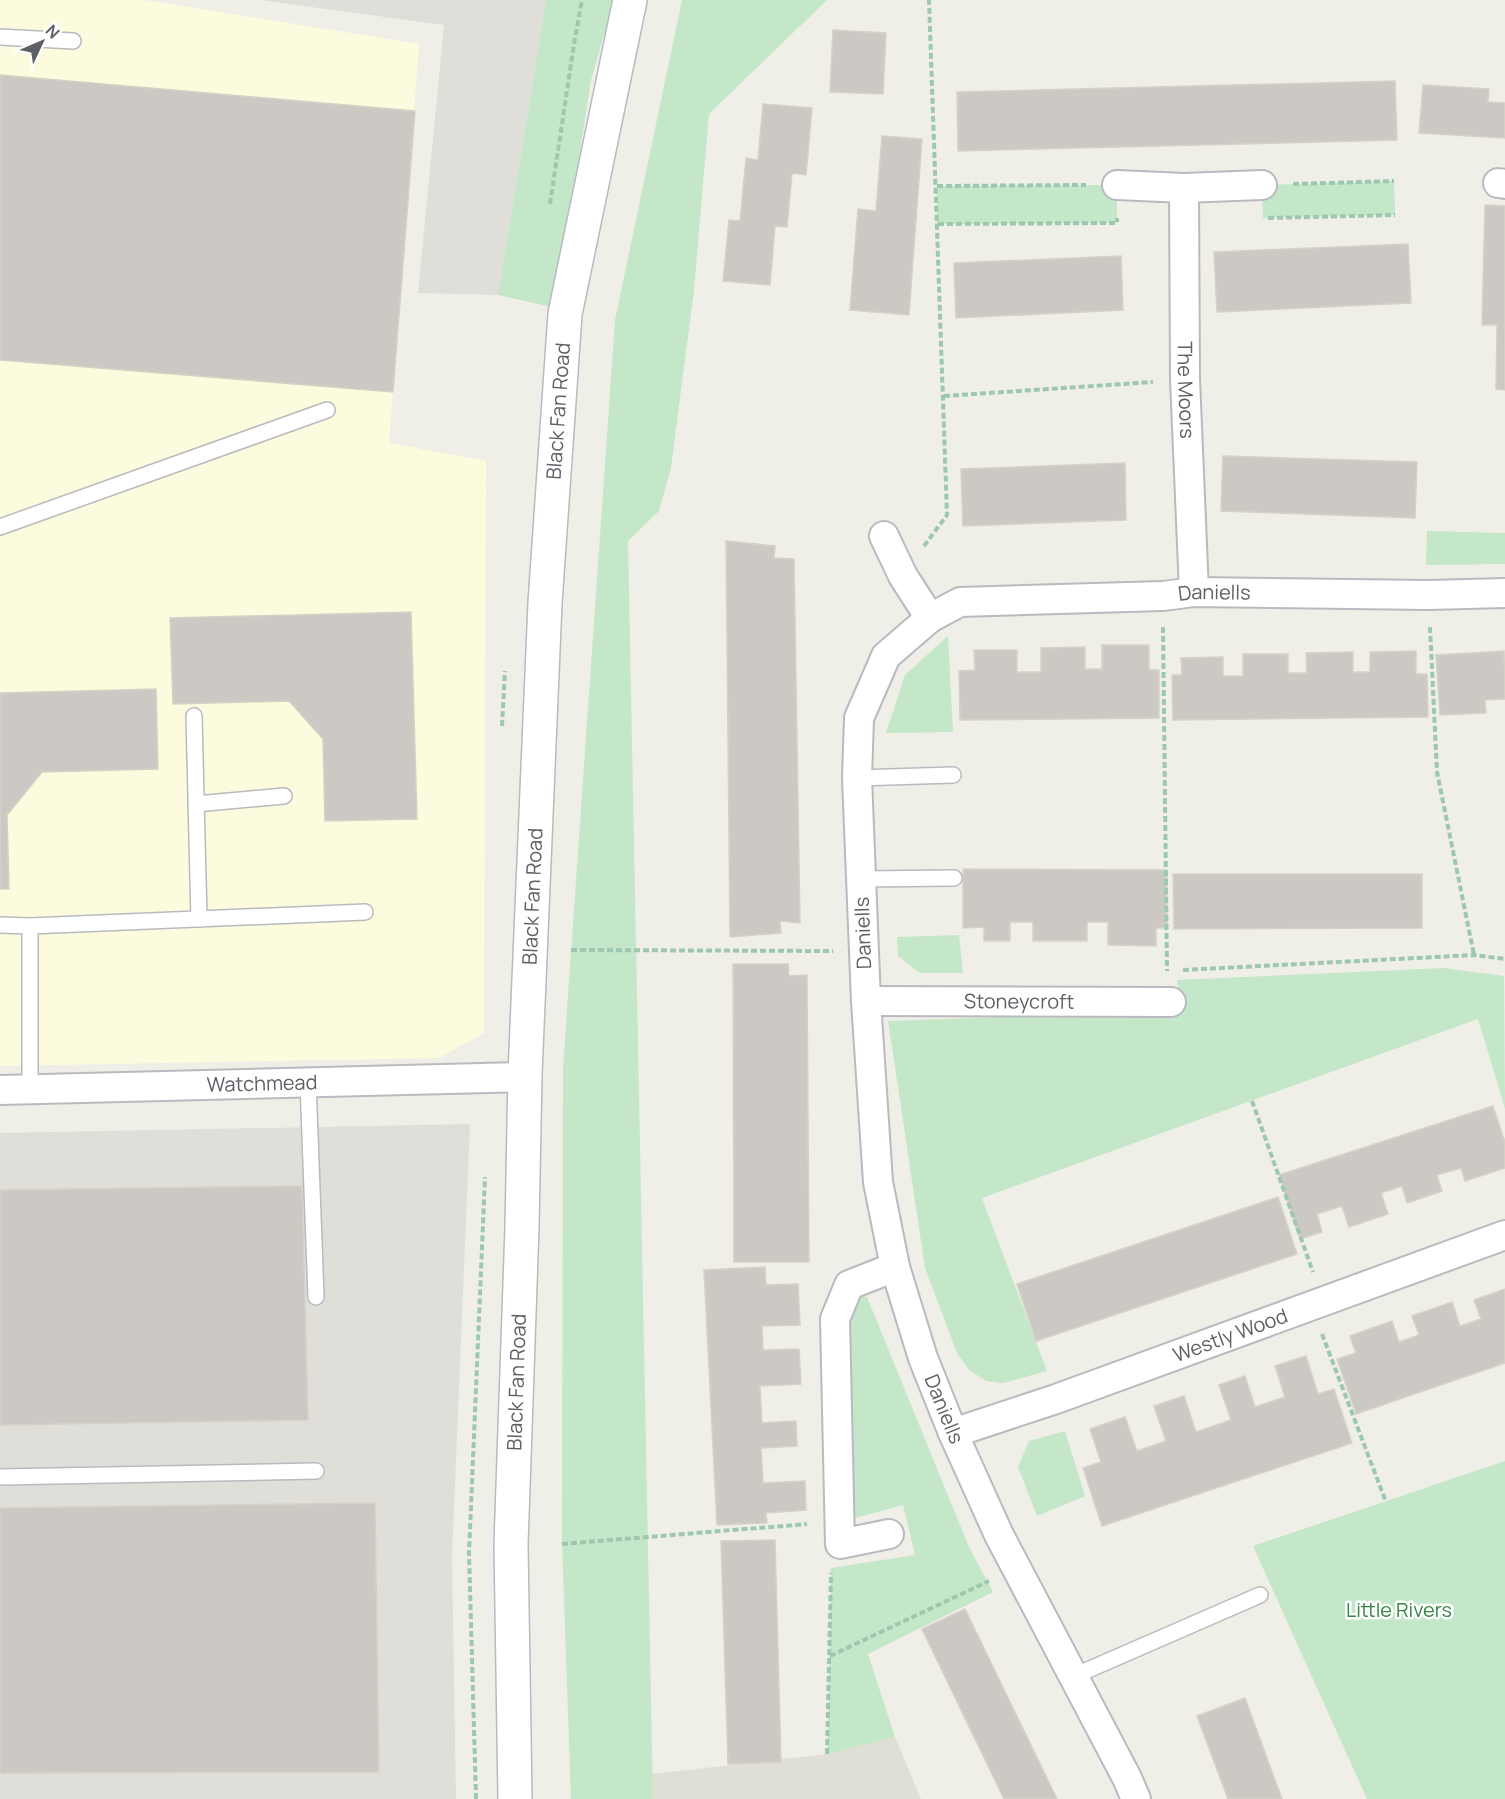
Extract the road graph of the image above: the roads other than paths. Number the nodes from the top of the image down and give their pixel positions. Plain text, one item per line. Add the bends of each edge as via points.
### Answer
1 (630, 0) edge
2 (0, 37) edge
3 (73, 41) dead end
4 (1117, 184) road end
5 (1262, 185) road end
6 (1184, 188) junction
7 (327, 410) dead end
8 (0, 527) edge
9 (884, 536) dead end
10 (1194, 592) junction
11 (1505, 592) edge
12 (930, 618) junction
13 (194, 716) dead end
14 (953, 776) dead end
15 (857, 778) junction
16 (284, 796) dead end
17 (196, 804) junction
18 (954, 878) dead end
19 (861, 879) junction
20 (365, 912) dead end
21 (199, 919) junction
22 (0, 925) edge
23 (30, 926) junction
24 (866, 1000) junction
25 (1171, 1002) road end
26 (525, 1077) junction
27 (308, 1082) junction
28 (30, 1089) junction
29 (0, 1090) edge
30 (1505, 1235) edge
31 (895, 1268) junction
32 (316, 1297) dead end
33 (953, 1433) junction
34 (316, 1470) dead end
35 (0, 1477) edge
36 (889, 1534) dead end
37 (1260, 1595) dead end
38 (1074, 1676) junction
39 (516, 1799) edge
40 (1136, 1799) edge

1 - 26 main road, Black Fan Road via 565,314 545,603
2 - 3 lane
4 - 6 street
5 - 6 street
6 - 10 street, The Moors via 1185,380
7 - 8 lane
9 - 12 street
10 - 11 street, Daniells via 1429,595
10 - 12 street, Daniells via 960,602
12 - 15 street, Daniells via 886,656 859,718
13 - 17 lane
14 - 15 lane
15 - 19 street, Daniells
16 - 17 lane
17 - 21 lane
18 - 19 lane
19 - 24 street, Daniells
20 - 21 lane
21 - 23 lane
22 - 23 lane
23 - 28 lane
24 - 25 street, Stoneycroft
24 - 31 street, Daniells via 878,1182
26 - 27 street, Watchmead
26 - 39 main road, Black Fan Road via 511,1544
27 - 28 street, Watchmead
27 - 32 lane
28 - 29 street, Watchmead
30 - 33 street, Westly Wood
31 - 33 street, Daniells via 923,1358
31 - 36 street via 849,1285 835,1318 840,1532
33 - 38 street, Daniells via 999,1535
34 - 35 lane
37 - 38 lane
38 - 40 street, Daniells

